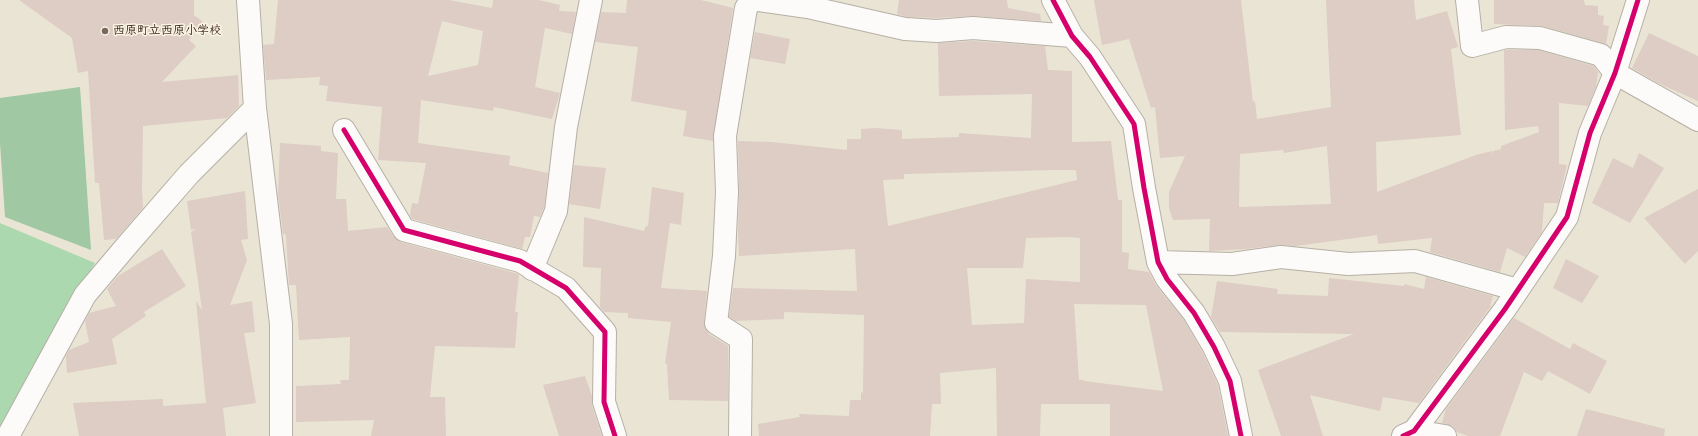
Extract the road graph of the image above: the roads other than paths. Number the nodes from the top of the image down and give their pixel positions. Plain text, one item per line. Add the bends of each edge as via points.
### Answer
1 (248, 0) edge
2 (591, 0) edge
3 (752, 0) edge
4 (759, 0) edge
5 (1053, 0) edge
6 (1467, 0) edge
7 (1638, 0) edge
8 (1072, 36) junction
9 (1615, 73) junction
10 (255, 108) junction
11 (1698, 120) edge
12 (344, 130) dead end
13 (1158, 262) junction
14 (532, 268) junction
15 (1518, 290) junction
16 (1409, 434) edge
17 (8, 436) edge
18 (281, 436) edge
19 (616, 436) edge
20 (740, 436) edge
21 (1241, 436) edge
22 (1445, 436) edge

1 - 10 street
2 - 14 street via 566,127 556,211
3 - 20 street via 746,8 725,136 727,192 724,256 716,323 741,339
4 - 8 street via 808,7 905,29 937,31 973,28
5 - 8 street
6 - 9 street via 1472,46 1506,37 1540,38 1601,55
7 - 9 street
8 - 13 street via 1090,57 1134,124
9 - 11 street
9 - 15 street via 1590,133 1567,217
10 - 17 street via 190,174 86,295
10 - 18 street via 281,324
12 - 14 street via 404,230 520,261
13 - 15 street via 1232,264 1281,257 1348,264 1416,261
13 - 21 street via 1167,280 1194,313 1214,347 1230,382
14 - 19 street via 566,288 605,332 604,402
15 - 16 street
16 - 22 street

